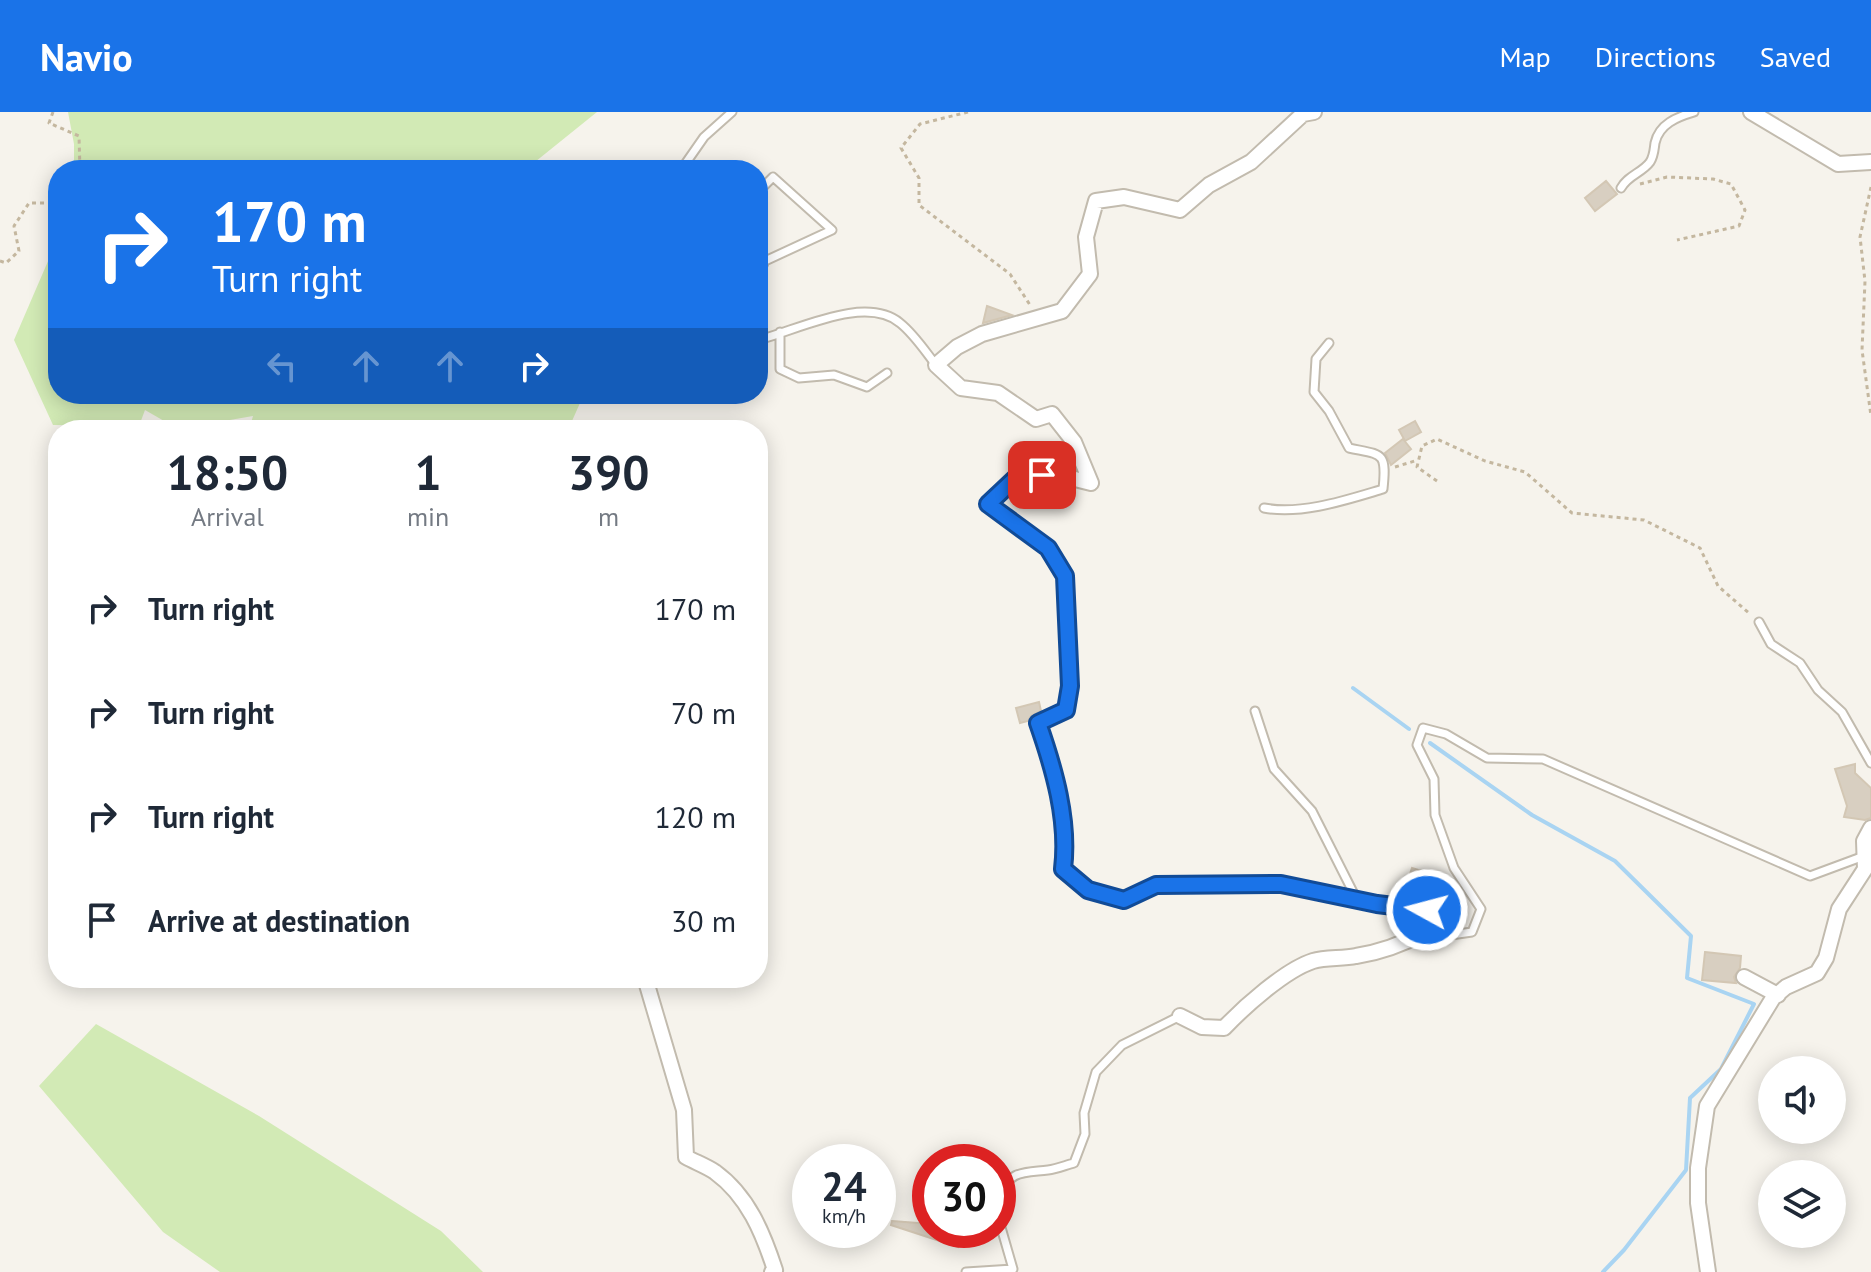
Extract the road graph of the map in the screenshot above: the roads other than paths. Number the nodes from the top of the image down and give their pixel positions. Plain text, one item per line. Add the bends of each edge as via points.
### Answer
1 (732, 112) edge
2 (1314, 112) edge
3 (1694, 112) edge
4 (1751, 112) edge
5 (688, 160) edge
6 (1871, 162) edge
7 (768, 182) edge
8 (1621, 188) road end
9 (768, 260) edge
10 (780, 332) junction
11 (768, 336) edge
12 (1329, 343) dead end
13 (936, 365) junction
14 (887, 373) dead end
15 (1264, 508) dead end
16 (1759, 622) road end
17 (1255, 711) dead end
18 (1871, 763) edge
19 (1871, 828) edge
20 (1865, 855) junction
21 (1357, 900) junction
22 (1427, 910) junction
23 (1744, 977) dead end
24 (648, 988) edge
25 (1778, 995) junction
26 (1180, 1016) joint
27 (1016, 1175) edge
28 (1007, 1248) edge
29 (772, 1272) edge
30 (966, 1272) edge
31 (1708, 1272) edge

1 - 5 lane
2 - 13 street via 1303,114 1251,162 1209,185 1180,210 1124,197 1096,201 1086,237 1090,274 1062,311 982,334
3 - 8 lane via 1671,120 1656,137 1649,164 1625,179
4 - 6 street via 1838,164
7 - 9 lane via 773,177 832,230
10 - 11 lane
10 - 13 lane via 869,311 898,320
10 - 14 lane via 780,369 799,378 834,375 867,387
12 - 15 lane via 1316,359 1314,392 1349,448 1371,450 1383,461 1383,489 1342,501 1279,511
13 - 21 street via 961,388 998,393 1036,419 1052,414 1074,442 1091,483 1021,473 988,504 1048,548 1065,576 1070,686 1066,710 1038,723 1055,771 1063,869 1088,890 1124,900 1156,885 1281,884
16 - 18 lane via 1771,644 1800,663 1842,712
17 - 21 lane via 1274,769 1312,811
19 - 20 street via 1864,841
20 - 22 lane via 1810,876 1543,759 1487,758 1446,734 1423,728 1417,745 1434,779 1435,815 1454,868 1481,909 1472,932 1451,935
20 - 25 street via 1865,869 1839,909 1817,973
21 - 22 street
22 - 26 street via 1425,932 1396,948 1312,961 1245,1006 1224,1028 1202,1027
23 - 25 street
24 - 29 street via 684,1110 686,1157 715,1172 744,1202 761,1228
25 - 31 street via 1707,1106 1698,1203
26 - 27 lane via 1122,1045 1096,1072 1074,1163
28 - 30 lane via 1013,1269

